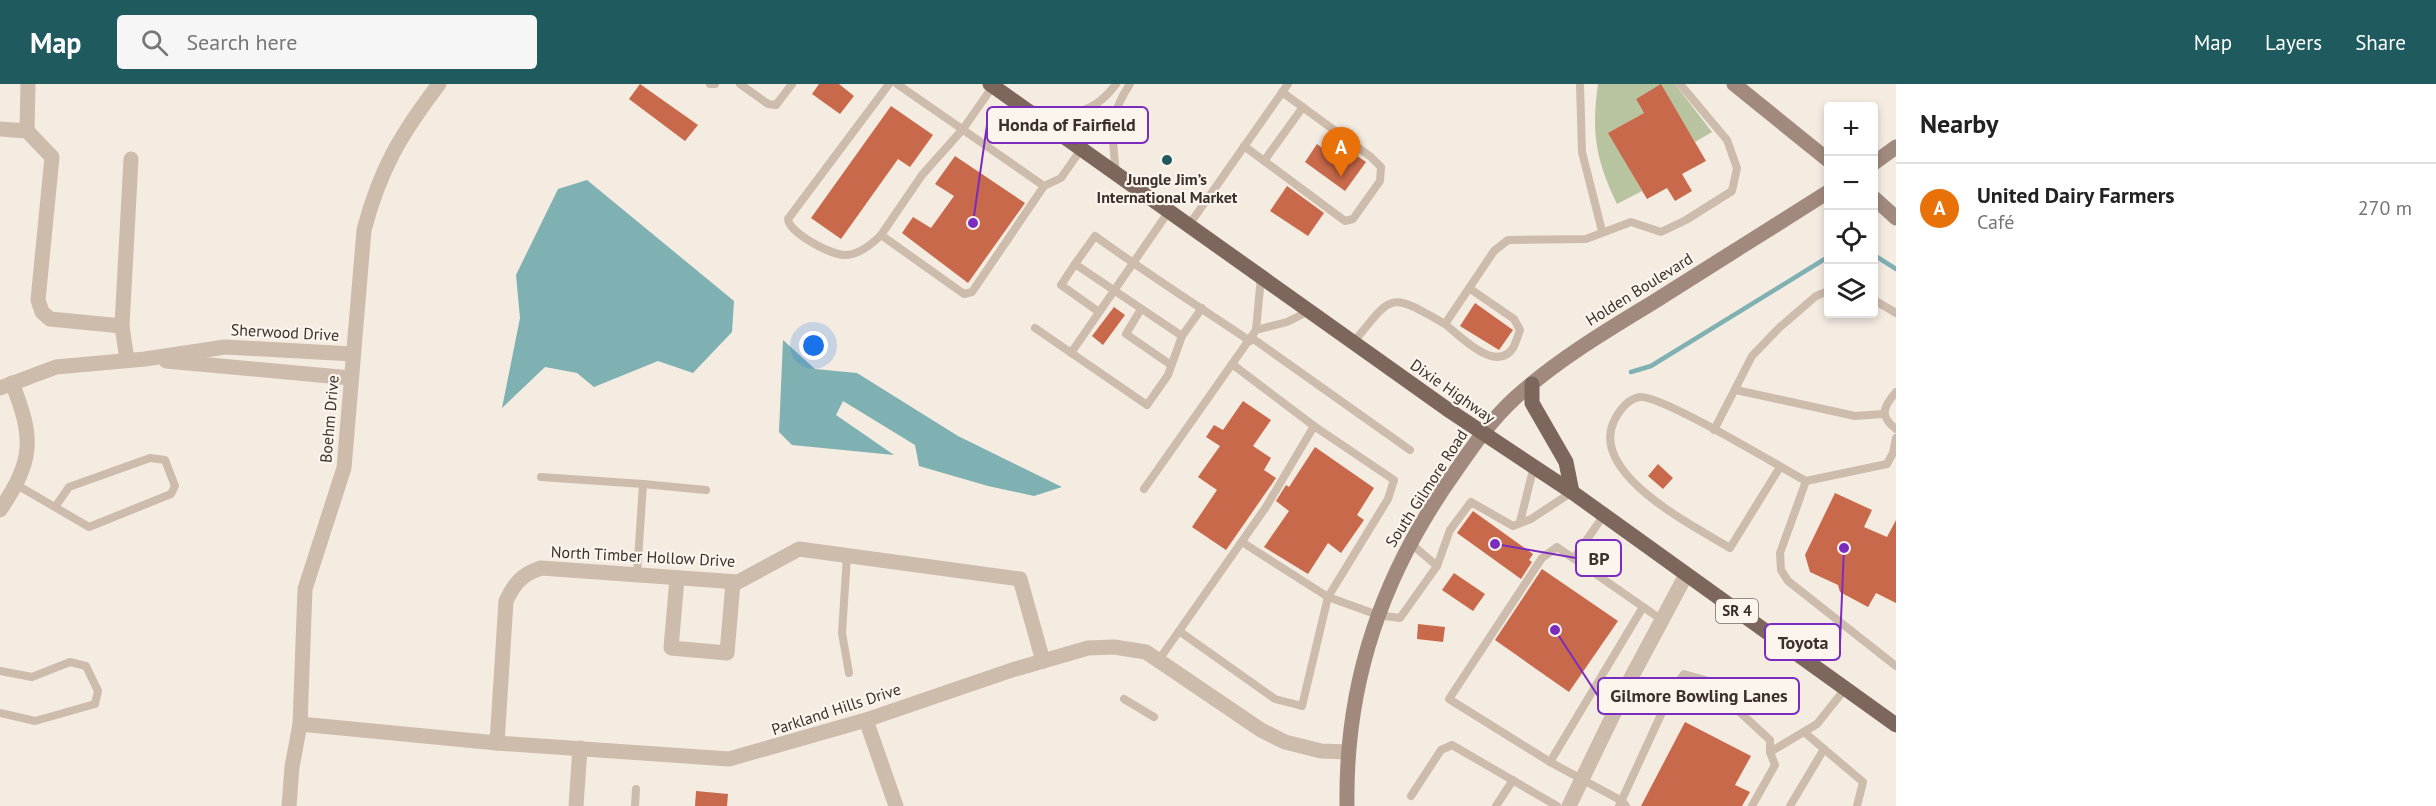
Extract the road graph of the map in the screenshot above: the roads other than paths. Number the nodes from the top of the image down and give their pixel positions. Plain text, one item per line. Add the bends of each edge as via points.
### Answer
1 (28, 84) edge
2 (439, 84) edge
3 (740, 84) edge
4 (792, 84) edge
5 (889, 84) edge
6 (897, 84) edge
7 (1116, 84) edge
8 (1130, 84) edge
9 (1288, 84) edge
10 (1580, 84) edge
11 (1680, 84) edge
12 (1734, 84) edge
13 (992, 85) edge
14 (1282, 92) junction
15 (1303, 107) junction
16 (1025, 108) junction
17 (0, 129) edge
18 (963, 129) junction
19 (27, 131) junction
20 (1244, 146) junction
21 (1896, 147) edge
22 (1082, 148) junction
23 (1824, 157) edge
24 (131, 159) dead end
25 (1878, 160) edge
26 (1264, 161) junction
27 (1116, 172) junction
28 (1044, 186) junction
29 (1824, 195) edge
30 (1878, 202) edge
31 (1169, 211) junction
32 (1896, 218) edge
33 (1190, 225) junction
34 (1602, 231) junction
35 (881, 235) junction
36 (1133, 263) junction
37 (1075, 264) junction
38 (1261, 277) junction
39 (1469, 288) junction
40 (1114, 291) junction
41 (1824, 293) edge
42 (1878, 303) edge
43 (1202, 308) junction
44 (1141, 309) junction
45 (1309, 311) junction
46 (1099, 312) junction
47 (1896, 314) edge
48 (1445, 324) junction
49 (122, 326) junction
50 (1035, 328) dead end
51 (1256, 330) junction
52 (1182, 336) junction
53 (1251, 339) junction
54 (1353, 343) junction
55 (1071, 353) junction
56 (353, 354) junction
57 (145, 359) junction
58 (127, 360) junction
59 (1232, 364) junction
60 (1171, 365) junction
61 (351, 378) junction
62 (1532, 384) junction
63 (6, 385) edge
64 (1736, 390) junction
65 (1896, 392) edge
66 (1883, 414) junction
67 (1314, 426) junction
68 (1896, 429) edge
69 (1714, 430) junction
70 (1482, 433) junction
71 (1896, 438) edge
72 (1410, 450) dead end
73 (1534, 466) junction
74 (1780, 467) junction
75 (541, 477) dead end
76 (1806, 482) junction
77 (643, 484) junction
78 (17, 485) junction
79 (1144, 489) dead end
80 (706, 490) dead end
81 (1572, 492) junction
82 (55, 507) junction
83 (0, 510) edge
84 (1604, 515) junction
85 (1520, 522) junction
86 (1242, 542) junction
87 (1409, 542) junction
88 (848, 556) junction
89 (1574, 558) junction
90 (1437, 566) junction
91 (1686, 575) junction
92 (637, 577) junction
93 (677, 579) junction
94 (733, 582) junction
95 (1328, 597) junction
96 (1643, 608) junction
97 (1378, 615) junction
98 (1662, 620) junction
99 (1179, 631) junction
100 (1158, 661) junction
101 (1043, 662) junction
102 (1896, 666) edge
103 (0, 671) edge
104 (849, 673) dead end
105 (1845, 689) junction
106 (1124, 699) dead end
107 (0, 713) edge
108 (1154, 717) dead end
109 (866, 720) junction
110 (300, 724) junction
111 (1896, 725) edge
112 (1804, 732) junction
113 (497, 743) junction
114 (580, 748) junction
115 (1824, 748) junction
116 (1348, 752) junction
117 (1770, 752) junction
118 (1550, 762) junction
119 (1582, 778) junction
120 (1513, 780) junction
121 (636, 789) dead end
122 (1411, 796) dead end
123 (1622, 804) edge
124 (289, 806) edge
125 (576, 806) edge
126 (635, 806) edge
127 (896, 806) edge
128 (1347, 806) edge
129 (1496, 806) edge
130 (1557, 806) edge
131 (1569, 806) edge
132 (1752, 806) edge
133 (1790, 806) edge
134 (1857, 806) edge

1 - 19 street
2 - 56 street, Boehm Drive via 387,160 374,192 364,230
3 - 4 lane via 768,104 776,105
5 - 35 lane via 788,219 821,248 845,255 861,250
6 - 18 lane
7 - 16 lane via 1085,111 1068,114
8 - 27 lane via 1114,112 1111,133
9 - 14 lane
10 - 34 lane via 1582,152
11 - 34 lane via 1727,140 1737,168 1731,191 1661,232 1631,222
12 - 23 main road
13 - 16 main road, Dixie Highway / SR 4
13 - 18 lane
14 - 15 lane
14 - 20 lane
15 - 26 lane
15 - 26 lane via 1381,167 1380,181 1353,219 1345,221
16 - 22 main road, Dixie Highway / SR 4
17 - 19 street
18 - 28 lane
18 - 35 lane via 922,175
19 - 49 street via 52,157 38,300 42,312 50,319
20 - 26 lane
20 - 33 lane
21 - 25 main road
22 - 27 main road, Dixie Highway / SR 4
22 - 28 lane via 1061,178
24 - 49 street
27 - 31 main road, Dixie Highway / SR 4
28 - 35 lane via 972,292 964,294
29 - 62 main road, Holden Boulevard via 1582,346
30 - 32 main road
31 - 33 main road, Dixie Highway / SR 4
31 - 36 lane
33 - 38 main road, Dixie Highway / SR 4
34 - 39 lane via 1586,239 1508,240 1494,251
36 - 37 lane via 1095,237
36 - 40 lane
36 - 43 lane
37 - 40 lane
37 - 46 lane via 1061,285
38 - 45 main road, Dixie Highway / SR 4
38 - 51 lane
39 - 48 lane
39 - 48 lane via 1514,319 1520,330 1513,349 1503,357 1489,357
40 - 44 lane
40 - 46 lane
41 - 64 lane via 1752,356
42 - 47 lane
43 - 52 lane
43 - 53 lane
44 - 52 lane
44 - 60 lane via 1126,334
45 - 51 lane
45 - 54 main road, Dixie Highway / SR 4
46 - 55 lane
48 - 54 lane via 1411,304 1398,301 1383,306
49 - 58 street
50 - 55 lane
51 - 53 lane
52 - 60 lane
53 - 59 lane
53 - 72 lane
54 - 70 main road, Dixie Highway / SR 4
55 - 60 lane via 1147,405
56 - 57 street, Sherwood Drive via 225,347
56 - 61 street, Boehm Drive
57 - 58 street, Sherwood Drive
57 - 61 street, Sherwood Drive
58 - 63 street, Sherwood Drive via 56,367
59 - 67 lane
59 - 79 lane
61 - 110 street, Boehm Drive via 344,468 305,589
62 - 70 main road, Holden Boulevard
62 - 81 main road via 1532,403 1566,462
63 - 78 street via 28,429
64 - 66 lane via 1855,416
64 - 69 lane
65 - 66 lane via 1885,404
66 - 68 lane
67 - 86 lane
67 - 95 lane via 1394,480 1388,500
69 - 74 lane
69 - 74 lane via 1655,399 1639,397 1620,408 1610,429 1611,448 1622,472 1662,505 1730,548
70 - 73 main road, Dixie Highway / SR 4
70 - 87 main road, South Gilmore Road
71 - 76 lane via 1887,465
73 - 81 main road, Dixie Highway / SR 4
73 - 85 lane
74 - 76 lane
75 - 77 lane
76 - 102 lane via 1780,554 1781,570 1788,581
77 - 80 lane
77 - 92 lane
78 - 82 lane
78 - 83 street
81 - 84 main road, Dixie Highway / SR 4
81 - 85 lane
82 - 82 lane via 89,527 171,494 175,486 165,460 150,458 69,487
84 - 89 lane
84 - 91 main road, Dixie Highway / SR 4
85 - 90 lane via 1513,526 1472,502 1450,530
86 - 95 lane
86 - 99 lane
87 - 90 lane
87 - 97 main road, South Gilmore Road
88 - 94 street, North Timber Hollow Drive via 800,549
88 - 101 street, North Timber Hollow Drive via 1020,579
88 - 104 lane via 842,633
89 - 96 lane
89 - 118 lane via 1557,547 1542,558 1449,699
90 - 97 lane via 1400,618
91 - 98 street
91 - 105 main road, Dixie Highway / SR 4
92 - 93 street, North Timber Hollow Drive
92 - 113 street, North Timber Hollow Drive via 541,568 513,585 506,601
93 - 94 street, North Timber Hollow Drive
93 - 94 street via 671,648 727,653
95 - 97 lane
95 - 99 lane via 1302,706 1275,699
96 - 98 lane
96 - 118 lane
97 - 116 main road, South Gilmore Road via 1359,679
98 - 119 street
99 - 100 lane
100 - 101 street, Parkland Hills Drive via 1146,652 1114,646 1088,648
100 - 116 street, Parkland Hills Drive via 1277,738 1321,751
101 - 109 street, Parkland Hills Drive
103 - 107 lane via 32,677 70,662 86,666 98,691 95,704 35,721
105 - 111 main road, Dixie Highway / SR 4
105 - 112 lane via 1817,724
106 - 108 lane
109 - 114 street, Parkland Hills Drive via 729,759
109 - 127 street
110 - 113 street, Parkland Hills Drive
110 - 124 street, Boehm Drive
112 - 115 lane
112 - 117 lane
113 - 114 street, Parkland Hills Drive
114 - 125 street
115 - 133 lane
115 - 134 lane via 1863,782
116 - 128 main road, South Gilmore Road
117 - 123 lane via 1770,740 1705,680 1684,674
117 - 132 lane via 1775,765
118 - 119 lane
119 - 123 lane
119 - 131 street
120 - 122 lane via 1452,745 1441,750
120 - 129 lane
120 - 130 lane
121 - 126 lane

